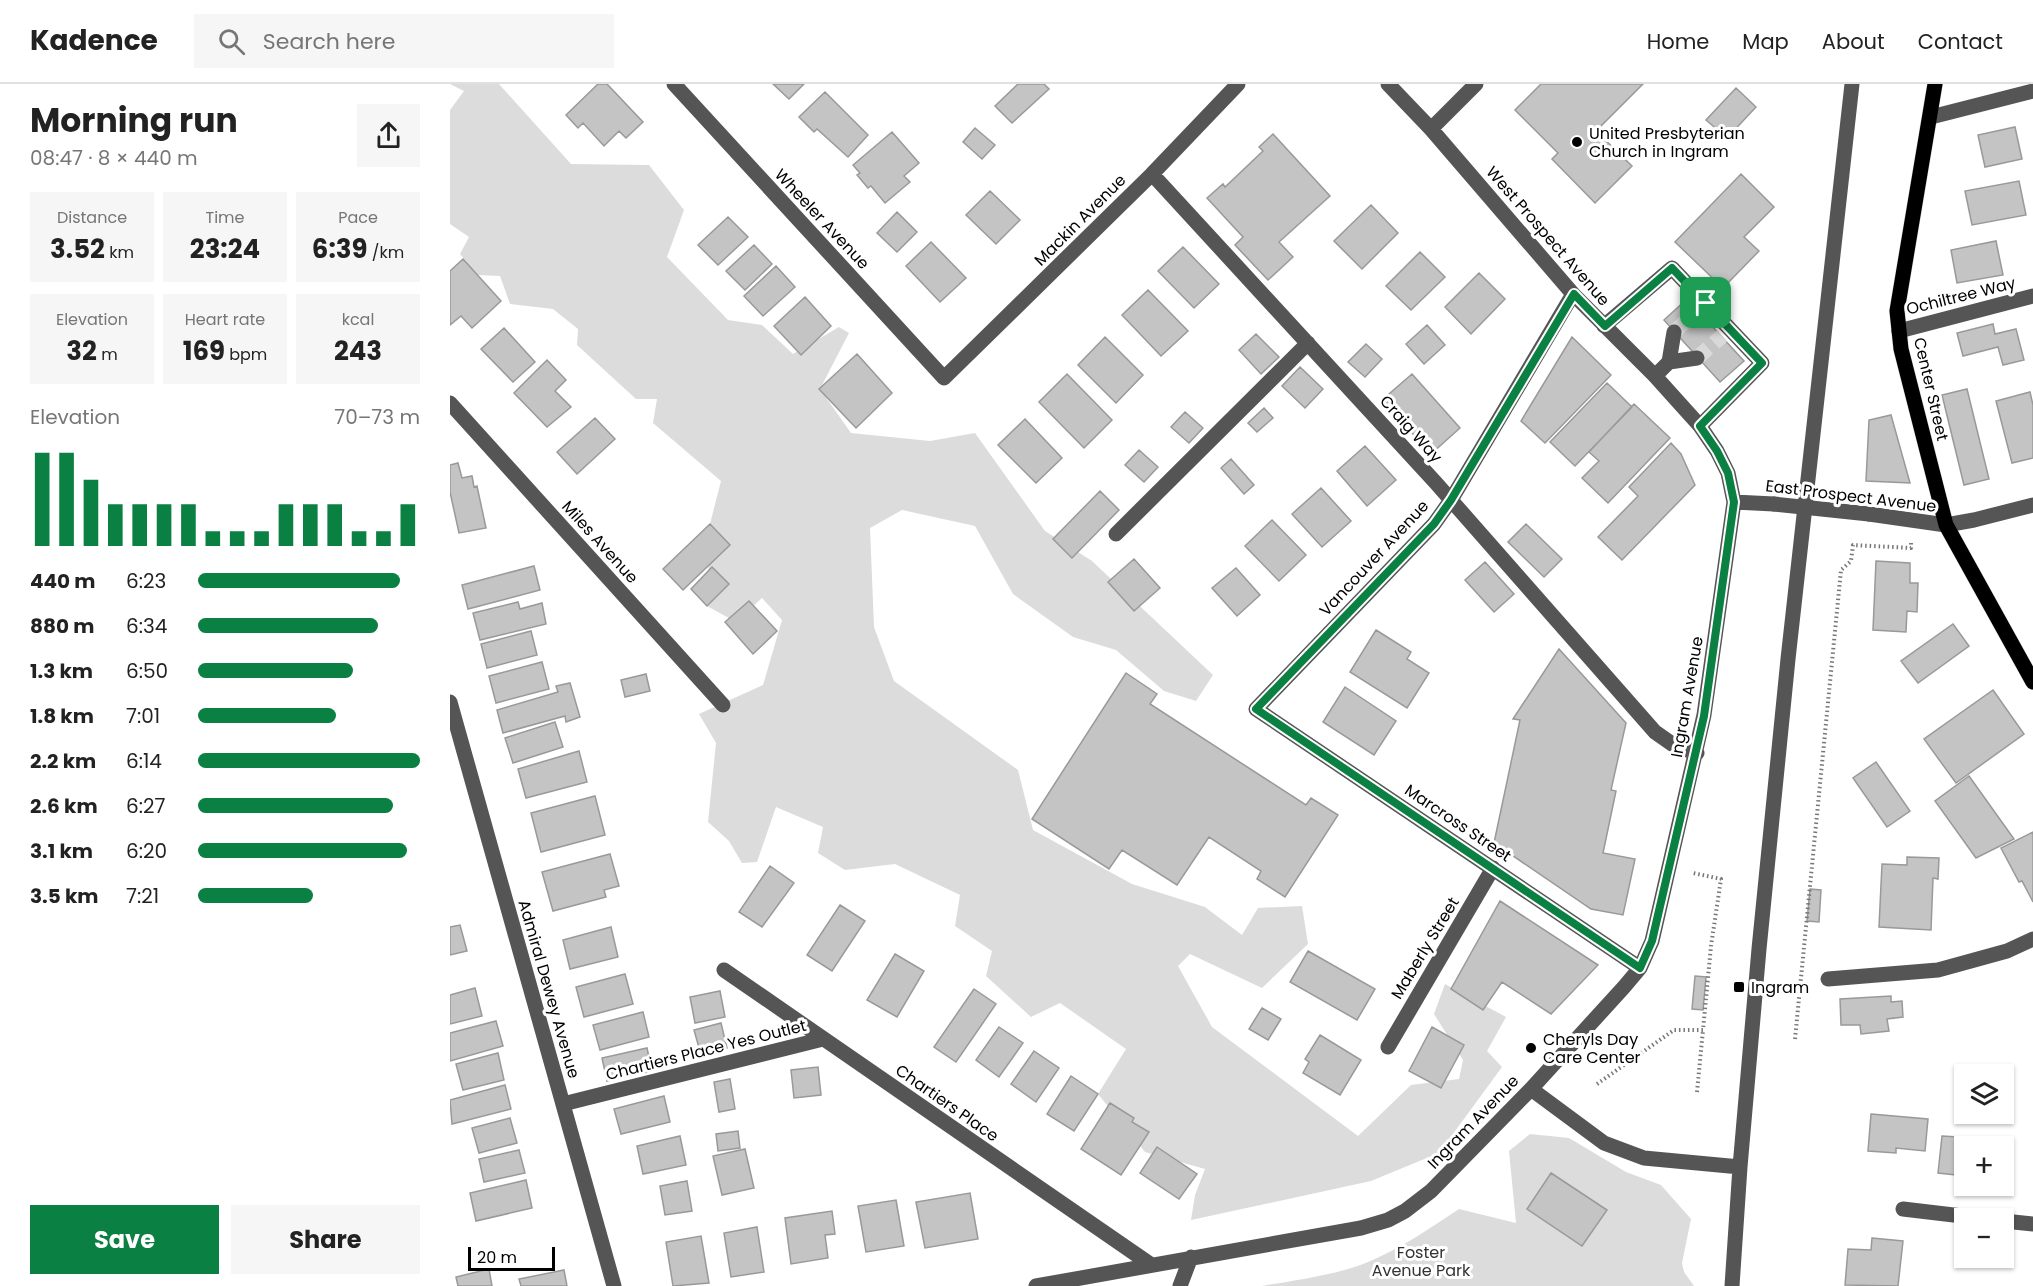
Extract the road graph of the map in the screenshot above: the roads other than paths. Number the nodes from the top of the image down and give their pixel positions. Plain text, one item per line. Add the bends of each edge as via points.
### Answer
1 (674, 84) edge
2 (1238, 84) edge
3 (1388, 84) edge
4 (1476, 84) edge
5 (1852, 84) edge
6 (1935, 84) edge
7 (2033, 91) edge
8 (1931, 117) junction
9 (1431, 129) junction
10 (1152, 174) junction
11 (1574, 294) junction
12 (2033, 296) edge
13 (1605, 326) junction
14 (1899, 331) junction
15 (1674, 332) tunnel mouth
16 (1308, 343) junction
17 (1697, 358) tunnel mouth
18 (1669, 362) junction
19 (1655, 376) junction
20 (944, 378) joint
21 (450, 403) edge
22 (1700, 426) junction
23 (1451, 500) junction
24 (1734, 502) junction
25 (2033, 505) edge
26 (1946, 525) junction
27 (1116, 534) dead end
28 (2033, 680) edge
29 (450, 702) edge
30 (723, 705) dead end
31 (1256, 709) joint
32 (1697, 753) junction
33 (1493, 868) junction
34 (2033, 939) edge
35 (1640, 968) junction
36 (724, 970) dead end
37 (1828, 979) dead end
38 (823, 1038) junction
39 (1388, 1047) dead end
40 (1531, 1089) junction
41 (563, 1104) junction
42 (1740, 1167) junction
43 (1903, 1209) dead end
44 (1954, 1215) edge
45 (2014, 1222) edge
46 (2033, 1224) edge
47 (1191, 1257) junction
48 (1150, 1264) junction
49 (614, 1286) edge
50 (1036, 1286) edge
51 (1180, 1286) edge
52 (1732, 1286) edge

1 - 20 street, Wheeler Avenue
2 - 10 street, Mackin Avenue
3 - 9 street, West Prospect Avenue
4 - 9 street
5 - 42 street via 1788,659
6 - 8 main road, Center Street
7 - 8 street
8 - 14 main road, Center Street via 1897,311
9 - 11 street, West Prospect Avenue
10 - 16 street, Craig Way
10 - 20 street, Mackin Avenue
11 - 13 street, West Prospect Avenue
11 - 23 street, Vancouver Avenue
12 - 14 street, Ochiltree Way
13 - 19 street, West Prospect Avenue
13 - 22 street via 1672,268 1726,333 1762,363
14 - 26 main road, Center Street
15 - 18 street
16 - 23 street, Craig Way
16 - 27 street
17 - 18 street
18 - 19 street
19 - 22 street, West Prospect Avenue
21 - 30 street, Miles Avenue
22 - 24 street, West Prospect Avenue via 1728,473
23 - 31 street, Vancouver Avenue via 1434,524
23 - 32 street, Craig Way via 1655,732 1675,746
24 - 26 street, East Prospect Avenue, bridge
24 - 32 street, Ingram Avenue
25 - 26 street, East Prospect Avenue
26 - 28 main road, Center Street
29 - 41 street, Admiral Dewey Avenue
31 - 33 street, Marcross Street
32 - 35 street, Ingram Avenue via 1652,941
33 - 35 street, Marcross Street
33 - 39 street, Maberly Street
34 - 37 street via 1997,954 1938,970
35 - 40 street, Ingram Avenue
36 - 38 street, Chartiers Place
38 - 41 street, Chartiers Place Yes Outlet
38 - 48 street, Chartiers Place
40 - 42 street via 1604,1143 1644,1158
40 - 47 street, Ingram Avenue via 1431,1191 1388,1220
41 - 49 street, Admiral Dewey Avenue
42 - 52 street
43 - 44 street
45 - 46 street
47 - 48 street, Ingram Avenue
47 - 51 street
48 - 50 street, Ingram Avenue

